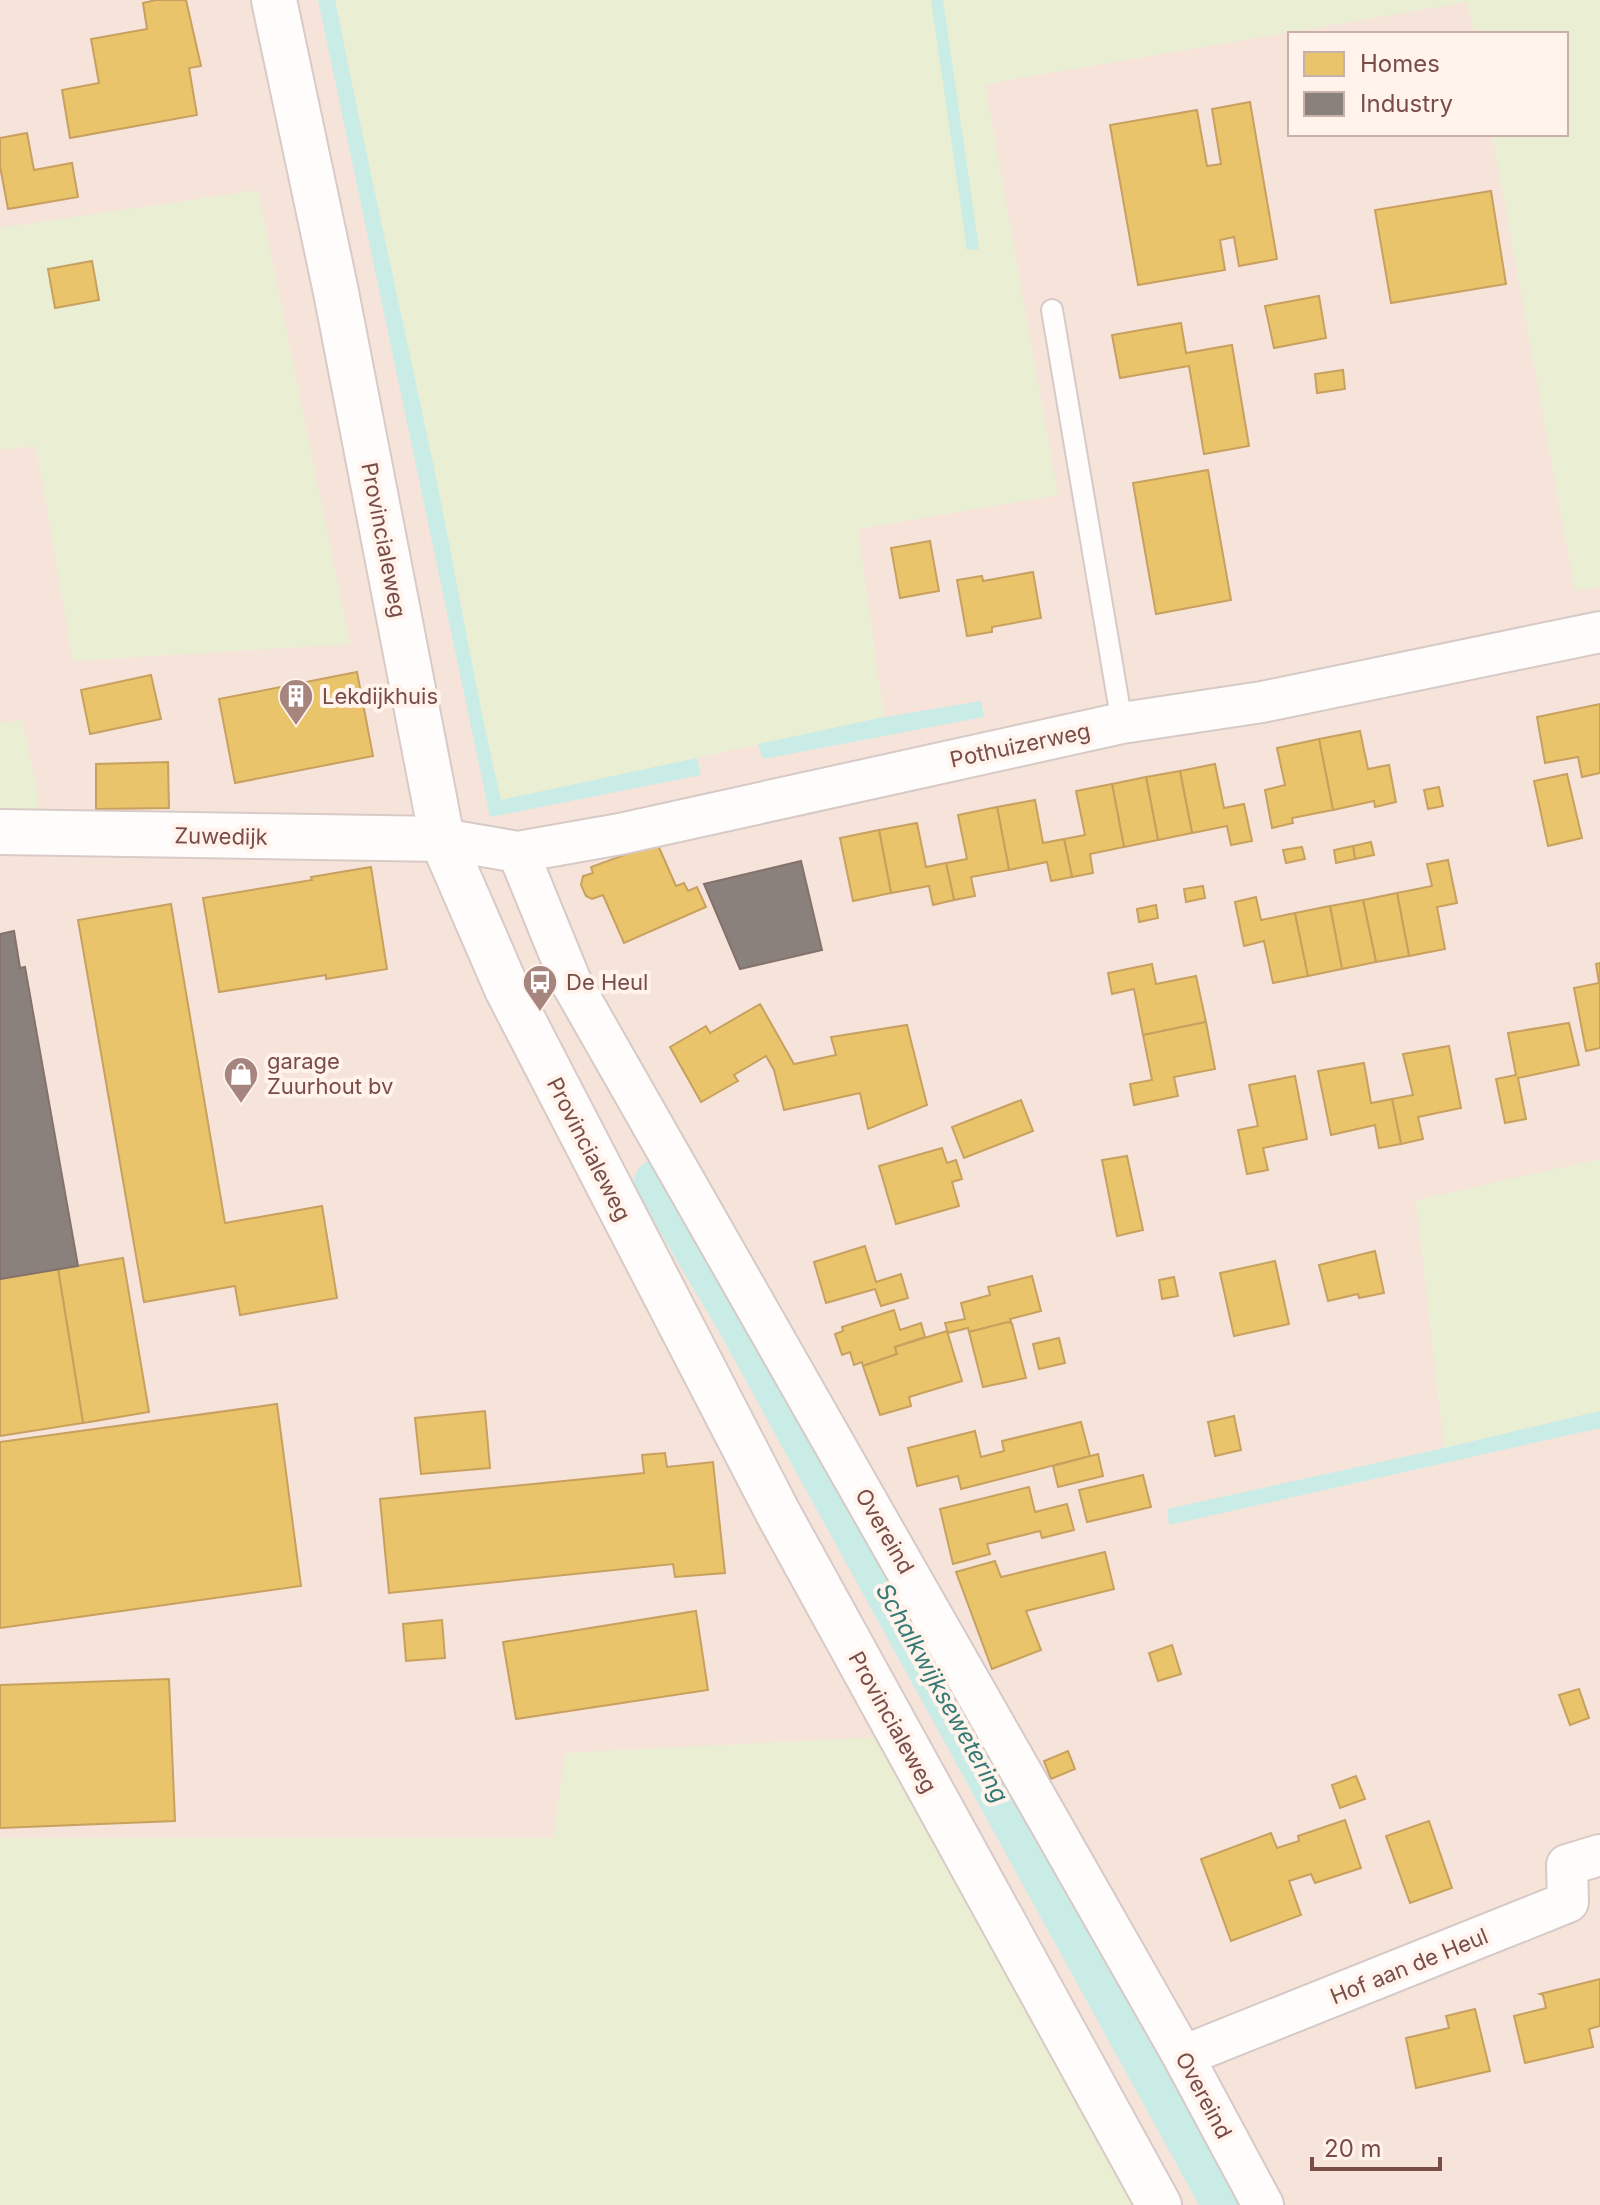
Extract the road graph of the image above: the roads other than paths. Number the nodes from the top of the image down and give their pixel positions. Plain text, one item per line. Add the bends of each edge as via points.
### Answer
1 (274, 0) edge
2 (1052, 310) dead end
3 (1600, 632) edge
4 (1122, 723) junction
5 (0, 832) edge
6 (442, 839) junction
7 (518, 852) junction
8 (1600, 1855) edge
9 (1183, 2056) junction
10 (1159, 2205) edge
11 (1263, 2205) edge

1 - 6 street, Provincialeweg
2 - 4 lane
3 - 4 street, Pothuizerweg via 1262,702
4 - 7 street, Pothuizerweg
5 - 6 street, Zuwedijk
6 - 7 street, Pothuizerweg
6 - 10 street, Provincialeweg via 507,989 777,1511
7 - 9 street, Overeind via 571,982
8 - 9 street, Hof aan de Heul via 1567,1865 1568,1902
9 - 11 street, Overeind

